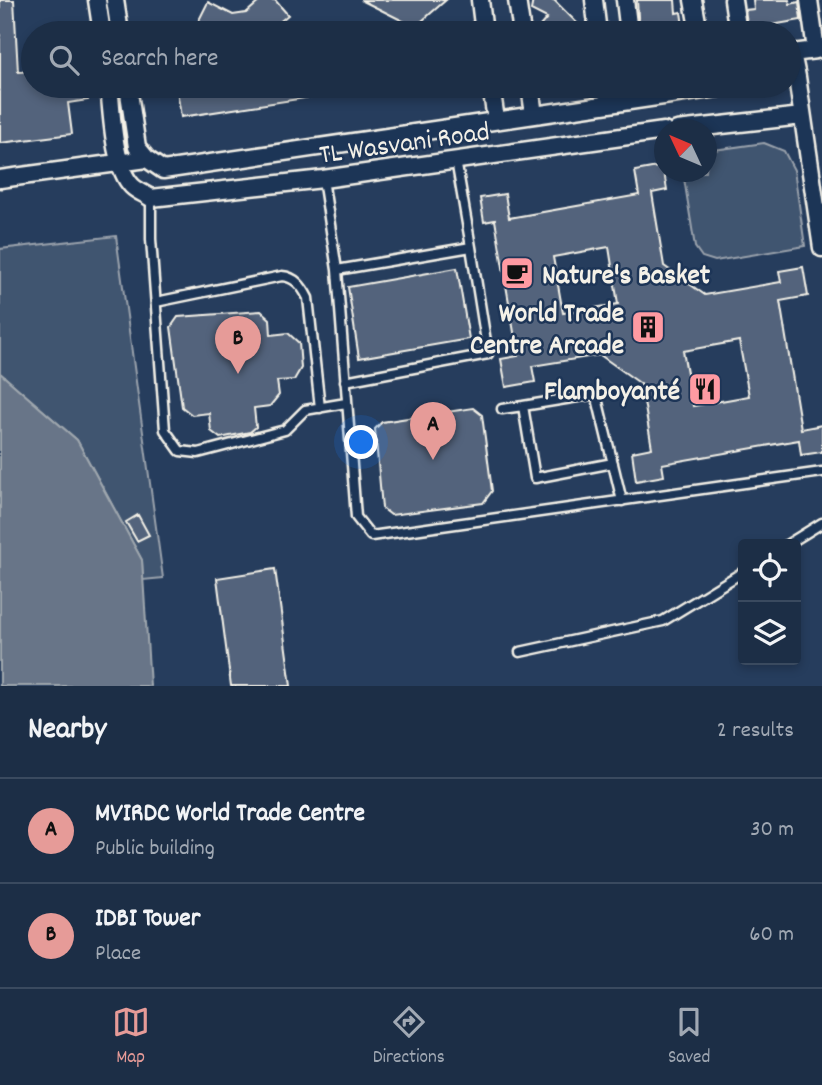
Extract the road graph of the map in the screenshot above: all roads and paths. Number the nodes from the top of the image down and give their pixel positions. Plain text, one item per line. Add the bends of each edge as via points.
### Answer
1 (97, 0) edge
2 (115, 0) edge
3 (480, 0) edge
4 (517, 0) edge
5 (594, 0) edge
6 (625, 0) edge
7 (694, 0) edge
8 (733, 0) edge
9 (809, 0) edge
10 (100, 21) edge
11 (118, 21) edge
12 (483, 21) edge
13 (520, 21) edge
14 (597, 21) edge
15 (628, 21) edge
16 (697, 21) edge
17 (736, 21) edge
18 (801, 52) edge
19 (111, 98) edge
20 (130, 98) edge
21 (493, 98) edge
22 (532, 98) edge
23 (607, 98) edge
24 (623, 98) edge
25 (798, 98) edge
26 (608, 104) junction
27 (534, 115) junction
28 (802, 116) junction
29 (496, 120) junction
30 (717, 126) edge
31 (654, 132) edge
32 (146, 159) junction
33 (456, 160) junction
34 (119, 162) junction
35 (0, 179) edge
36 (324, 179) junction
37 (151, 198) junction
38 (471, 247) junction
39 (822, 248) edge
40 (337, 270) junction
41 (156, 302) junction
42 (345, 381) junction
43 (346, 403) junction
44 (523, 406) junction
45 (320, 408) junction
46 (502, 409) dead end
47 (613, 463) junction
48 (822, 472) edge
49 (622, 501) junction
50 (822, 523) edge
51 (796, 539) edge
52 (738, 575) edge
53 (520, 652) dead end

1 - 10 street
2 - 11 street
3 - 12 street
4 - 13 street
5 - 14 street
6 - 15 street
7 - 16 street
8 - 17 street
9 - 18 street via 816,50
19 - 34 street
20 - 32 street via 137,147
21 - 29 street
22 - 27 street
23 - 26 street
24 - 26 street, TL Wasvani Road
25 - 28 street
26 - 27 street, TL Wasvani Road
27 - 29 street, TL Wasvani Road
28 - 30 street
28 - 39 street
29 - 32 street, TL Wasvani Road via 163,170
31 - 33 street, TL Wasvani Road
32 - 34 street, TL Wasvani Road
33 - 36 street, TL Wasvani Road
33 - 38 lane
34 - 35 street, TL Wasvani Road
34 - 37 street via 133,187
36 - 37 street, TL Wasvani Road
36 - 40 lane
37 - 41 lane
38 - 40 lane
38 - 42 lane via 488,354
40 - 42 lane
41 - 45 lane via 282,276 294,280 307,298
41 - 45 lane via 164,430 180,451 198,453 285,430 305,410
42 - 43 lane
43 - 45 lane
43 - 49 lane via 356,517 371,536
44 - 46 lane
44 - 47 lane via 596,394
44 - 47 lane via 535,478
47 - 49 lane
48 - 49 lane
50 - 51 lane
52 - 53 lane via 663,621

